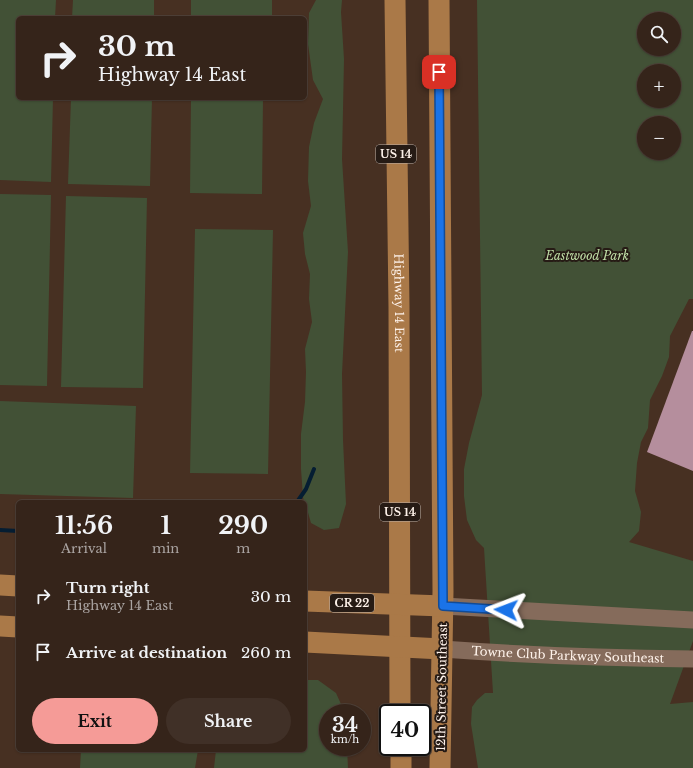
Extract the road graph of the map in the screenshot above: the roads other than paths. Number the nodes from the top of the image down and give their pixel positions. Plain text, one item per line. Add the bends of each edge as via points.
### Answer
1 (394, 0) edge
2 (439, 0) edge
3 (0, 585) edge
4 (16, 586) edge
5 (307, 601) edge
6 (400, 605) junction
7 (443, 606) junction
8 (693, 620) edge
9 (0, 626) edge
10 (16, 627) edge
11 (307, 642) edge
12 (399, 647) junction
13 (442, 649) junction
14 (693, 660) edge
15 (400, 704) edge
16 (400, 756) edge
17 (401, 768) edge
18 (440, 768) edge

1 - 6 main road, Highway 14 East / US 14
2 - 7 main road
3 - 4 main road
5 - 6 main road, CR 22
6 - 7 main road, CR 22
6 - 12 main road, US 14
7 - 8 street
7 - 13 main road, 12th Street Southeast
9 - 10 main road
11 - 12 main road
12 - 13 main road
12 - 15 main road, US 14
13 - 14 street, Towne Club Parkway Southeast
13 - 18 main road, 12th Street Southeast
16 - 17 main road

